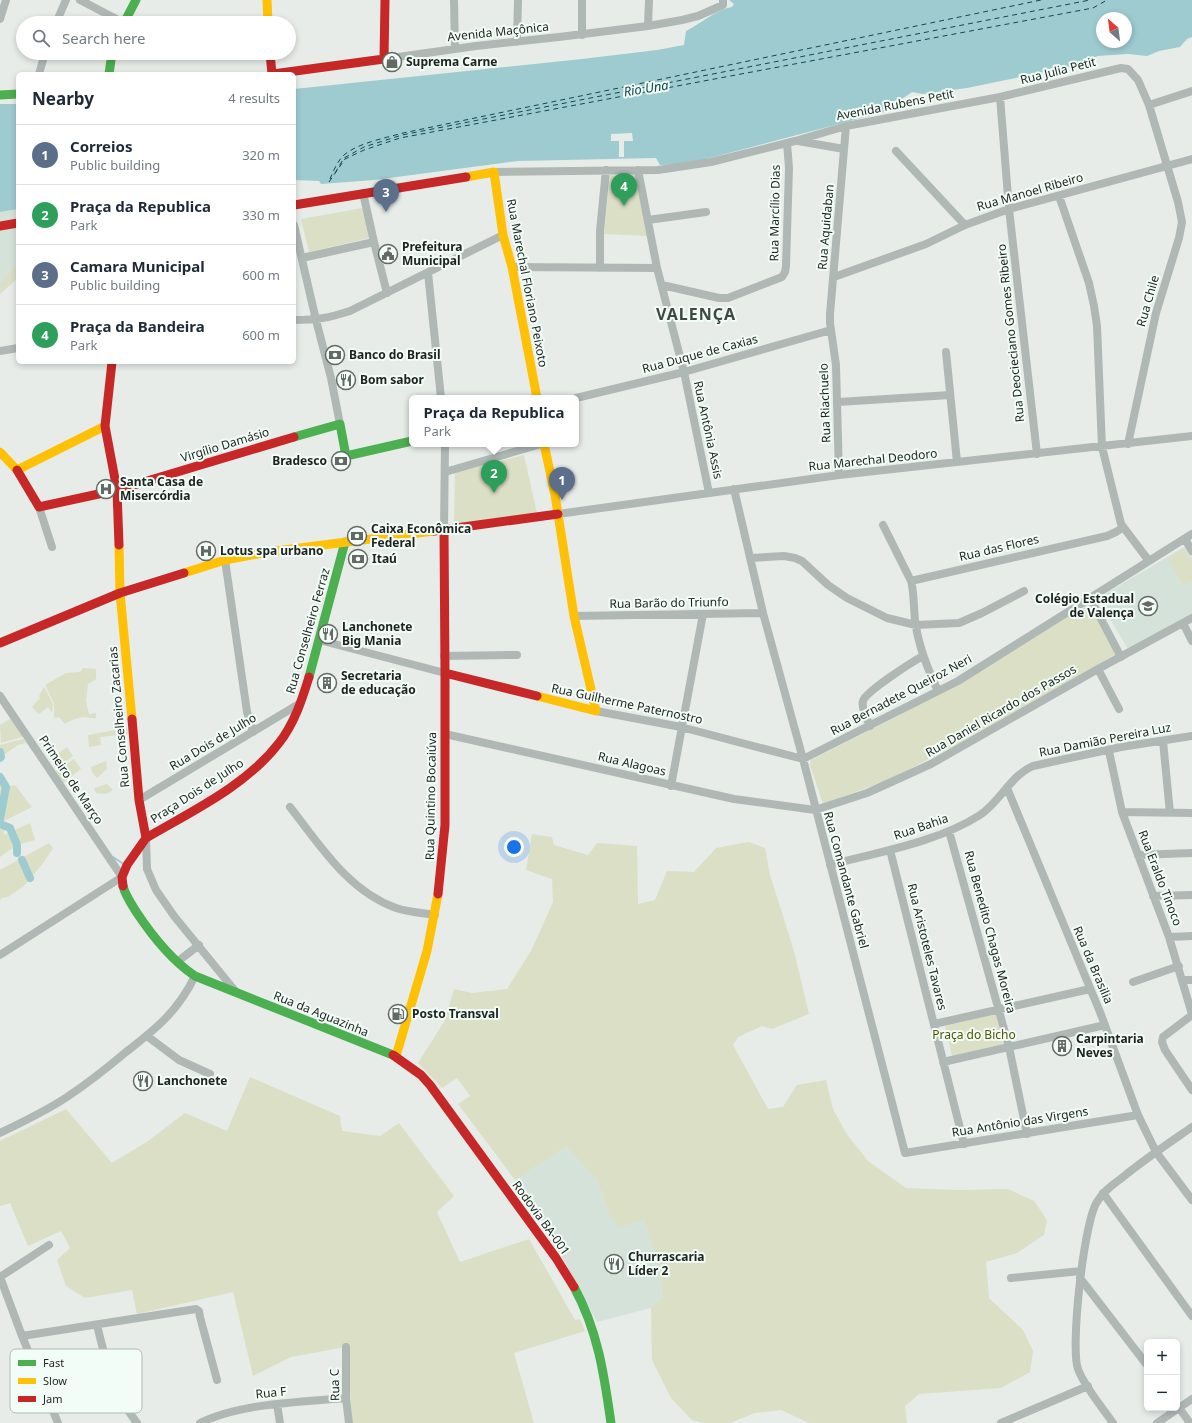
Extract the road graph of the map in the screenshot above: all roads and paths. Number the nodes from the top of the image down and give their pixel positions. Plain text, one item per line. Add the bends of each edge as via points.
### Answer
1 (6, 0) edge
2 (66, 0) edge
3 (80, 0) edge
4 (136, 0) edge
5 (267, 0) edge
6 (385, 0) edge
7 (454, 0) edge
8 (518, 0) edge
9 (582, 0) edge
10 (649, 0) edge
11 (723, 2) edge
12 (59, 16) edge
13 (111, 16) edge
14 (128, 16) edge
15 (268, 16) edge
16 (0, 19) edge
17 (648, 26) junction
18 (582, 35) junction
19 (517, 42) junction
20 (455, 48) junction
21 (384, 59) junction
22 (43, 60) edge
23 (111, 60) edge
24 (271, 60) edge
25 (1121, 68) joint
26 (40, 72) edge
27 (109, 72) edge
28 (272, 72) edge
29 (287, 72) edge
30 (1192, 91) edge
31 (16, 94) edge
32 (0, 95) edge
33 (1000, 97) junction
34 (1149, 105) junction
35 (846, 126) junction
36 (791, 142) junction
37 (844, 149) junction
38 (896, 151) dead end
39 (1192, 159) edge
40 (1168, 166) junction
41 (606, 170) junction
42 (638, 170) junction
43 (494, 172) junction
44 (363, 193) junction
45 (1059, 196) junction
46 (296, 205) edge
47 (1009, 209) junction
48 (706, 212) dead end
49 (648, 220) junction
50 (16, 223) edge
51 (965, 225) junction
52 (0, 226) edge
53 (296, 233) edge
54 (503, 235) junction
55 (374, 242) junction
56 (302, 258) junction
57 (512, 267) junction
58 (600, 268) junction
59 (657, 268) junction
60 (428, 273) junction
61 (834, 276) junction
62 (662, 285) junction
63 (387, 293) junction
64 (296, 320) edge
65 (316, 320) junction
66 (830, 330) junction
67 (16, 348) edge
68 (0, 351) edge
69 (946, 352) dead end
70 (112, 364) edge
71 (684, 372) junction
72 (441, 395) edge
73 (536, 395) edge
74 (950, 395) junction
75 (579, 397) edge
76 (838, 402) junction
77 (340, 424) junction
78 (105, 426) junction
79 (1192, 436) edge
80 (409, 442) edge
81 (1128, 444) junction
82 (445, 447) edge
83 (532, 447) edge
84 (543, 447) edge
85 (1102, 447) junction
86 (0, 452) edge
87 (1037, 454) junction
88 (957, 462) junction
89 (16, 470) junction
90 (445, 472) junction
91 (839, 475) junction
92 (734, 489) junction
93 (117, 490) junction
94 (709, 492) junction
95 (39, 507) junction
96 (558, 514) junction
97 (1121, 524) junction
98 (883, 525) dead end
99 (444, 530) junction
100 (1188, 537) edge
101 (345, 542) junction
102 (52, 547) dead end
103 (1192, 551) edge
104 (751, 558) junction
105 (225, 560) junction
106 (1149, 561) junction
107 (911, 581) junction
108 (1024, 591) dead end
109 (120, 593) junction
110 (1090, 598) junction
111 (764, 613) junction
112 (703, 614) junction
113 (574, 616) junction
114 (1192, 618) edge
115 (1183, 623) junction
116 (916, 625) junction
117 (319, 640) junction
118 (1192, 642) edge
119 (0, 643) edge
120 (517, 655) dead end
121 (444, 656) junction
122 (923, 656) junction
123 (1121, 656) junction
124 (1098, 669) junction
125 (445, 672) junction
126 (938, 691) junction
127 (0, 696) edge
128 (299, 704) junction
129 (1119, 709) dead end
130 (596, 711) junction
131 (870, 726) junction
132 (681, 727) junction
133 (253, 732) junction
134 (445, 734) junction
135 (1192, 736) edge
136 (1163, 741) junction
137 (1108, 751) junction
138 (803, 759) junction
139 (672, 786) junction
140 (1007, 788) junction
141 (139, 800) junction
142 (290, 807) dead end
143 (815, 810) junction
144 (1122, 812) junction
145 (1170, 812) junction
146 (1192, 813) edge
147 (949, 831) junction
148 (146, 838) junction
149 (890, 850) junction
150 (1192, 853) edge
151 (1138, 855) junction
152 (830, 864) junction
153 (122, 877) junction
154 (1192, 895) edge
155 (1153, 896) junction
156 (435, 915) junction
157 (1192, 936) edge
158 (1169, 937) junction
159 (199, 946) junction
160 (0, 955) edge
161 (177, 962) junction
162 (1179, 966) junction
163 (195, 976) junction
164 (1183, 980) junction
165 (1192, 980) edge
166 (1133, 982) dead end
167 (1090, 989) junction
168 (238, 994) junction
169 (999, 1010) junction
170 (1192, 1014) edge
171 (934, 1024) junction
172 (1105, 1026) junction
173 (147, 1036) junction
174 (1009, 1047) junction
175 (396, 1056) junction
176 (943, 1062) junction
177 (210, 1074) dead end
178 (1192, 1090) edge
179 (1138, 1116) junction
180 (1192, 1127) edge
181 (0, 1133) edge
182 (1027, 1134) junction
183 (964, 1144) junction
184 (1156, 1152) junction
185 (905, 1153) joint
186 (1103, 1194) junction
187 (1192, 1200) edge
188 (49, 1245) dead end
189 (1080, 1275) junction
190 (1011, 1278) dead end
191 (1, 1280) edge
192 (1192, 1316) edge
193 (97, 1325) junction
194 (22, 1336) junction
195 (346, 1347) dead end
196 (27, 1349) edge
197 (102, 1349) edge
198 (1144, 1361) edge
199 (217, 1380) dead end
200 (1088, 1386) junction
201 (346, 1398) junction
202 (1192, 1399) edge
203 (277, 1404) junction
204 (1180, 1405) edge
205 (1180, 1409) edge
206 (1172, 1411) edge
207 (54, 1413) edge
208 (129, 1413) edge
209 (215, 1420) edge
210 (58, 1423) edge
211 (135, 1423) edge
212 (200, 1423) edge
213 (280, 1423) edge
214 (349, 1423) edge
215 (611, 1423) edge
216 (1001, 1423) edge
217 (1113, 1423) edge
218 (1157, 1423) edge
219 (1190, 1423) edge

1 - 16 street
2 - 12 street
3 - 13 street
4 - 14 main road
5 - 15 main road
6 - 21 main road
7 - 20 street
8 - 19 street
9 - 18 street
10 - 17 street
11 - 17 street, Avenida Maçônica via 692,17
17 - 18 street, Avenida Maçônica
18 - 19 street, Avenida Maçônica
19 - 20 street, Avenida Maçônica
20 - 21 street, Avenida Maçônica
21 - 29 main road, Avenida Maçônica
22 - 26 street
23 - 27 main road
24 - 28 main road
25 - 33 street, Rua Julia Petit
25 - 34 street, Rua Chile via 1128,69 1133,74
30 - 34 street
31 - 32 main road
33 - 35 street, Avenida Rubens Petit
33 - 47 street, Rua Deocieciano Gomes Ribeiro
34 - 40 street, Rua Chile
35 - 36 street, Avenida Rubens Petit
35 - 37 street, Rua Aquidaban
36 - 37 street, Avenida Rubens Petit
36 - 42 street, Avenida Rubens Petit via 711,162 678,168
36 - 62 street, Rua Marcílio Dias via 786,266 782,277 728,298
37 - 61 street, Rua Aquidaban
38 - 51 street
39 - 40 street, Rua Manoel Ribeiro
40 - 45 street, Rua Manoel Ribeiro
40 - 81 street, Rua Chile via 1178,202 1181,228 1156,313
41 - 42 street, Avenida Rubens Petit
41 - 43 street, Avenida Rubens Petit
41 - 58 street via 600,231
42 - 49 street, Rua Antônia Assis
43 - 44 main road
43 - 54 main road, Rua Marechal Floriano Peixoto
44 - 46 main road
44 - 55 street
45 - 47 street, Rua Manoel Ribeiro
45 - 85 street via 1089,283 1094,306
47 - 51 street, Rua Manoel Ribeiro
47 - 87 street, Rua Deocieciano Gomes Ribeiro
48 - 49 street
49 - 59 street, Rua Antônia Assis
50 - 52 main road
51 - 61 street, Rua Manoel Ribeiro via 926,244
53 - 56 street
54 - 57 main road, Rua Marechal Floriano Peixoto
54 - 60 street
55 - 56 street
55 - 63 street
56 - 65 street
57 - 58 street
57 - 73 main road, Rua Marechal Floriano Peixoto
58 - 59 street
59 - 62 street, Rua Antônia Assis
60 - 63 street
60 - 72 street
61 - 66 street, Rua Aquidaban
62 - 71 street, Rua Antônia Assis
63 - 65 street via 350,311
64 - 65 street
65 - 77 street
66 - 71 street, Rua Duque de Caxias
66 - 76 street, Rua Riachuelo via 836,365
67 - 68 street
69 - 74 street
70 - 78 main road, Rua Conselheiro Zacarias
71 - 75 street, Rua Duque de Caxias
71 - 94 street, Rua Antônia Assis
74 - 76 street
74 - 88 street
76 - 91 street, Rua Riachuelo
77 - 80 main road via 346,456
77 - 93 main road, Virgílio Damásio
78 - 89 main road
78 - 93 main road, Rua Conselheiro Zacarias
79 - 81 street, Rua Marechal Deodoro
81 - 85 street, Rua Marechal Deodoro
82 - 90 street
83 - 90 street
84 - 96 main road via 556,495
85 - 87 street, Rua Marechal Deodoro
85 - 97 street
86 - 89 main road
87 - 88 street, Rua Marechal Deodoro
88 - 91 street, Rua Marechal Deodoro
89 - 95 main road
90 - 99 street
91 - 92 street, Rua Marechal Deodoro
92 - 94 street, Rua Marechal Deodoro
92 - 104 street, Rua Comandante Gabriel
93 - 95 main road, Virgílio Damásio
93 - 109 main road, Rua Conselheiro Zacarias
94 - 96 street, Rua Marechal Deodoro
95 - 102 street
96 - 99 main road
96 - 113 main road
97 - 106 street
97 - 107 street, Rua das Flores via 1121,529 1107,536
98 - 107 street
99 - 101 main road
99 - 121 main road, Rua Quintino Bocaiúva
100 - 103 street
100 - 106 street, Rua Bernadete Queiroz Neri
101 - 105 main road
101 - 117 main road, Rua Conselheiro Ferraz
104 - 111 street, Rua Comandante Gabriel
104 - 116 street via 795,558 847,598 887,618
105 - 109 main road
105 - 133 street via 247,712
106 - 110 street, Rua Bernadete Queiroz Neri
107 - 116 street
108 - 116 street via 982,614 959,623
109 - 119 main road
109 - 141 main road, Rua Conselheiro Zacarias
110 - 123 street
110 - 126 street, Rua Bernadete Queiroz Neri
111 - 112 street, Rua Barão do Triunfo
111 - 138 street, Rua Comandante Gabriel
112 - 113 street, Rua Barão do Triunfo
112 - 132 street
113 - 130 main road
114 - 115 street, Rua Daniel Ricardo dos Passos
115 - 118 street
115 - 123 street, Rua Daniel Ricardo dos Passos
116 - 122 street
117 - 125 street
117 - 128 main road, Rua Conselheiro Ferraz
120 - 121 street
121 - 125 main road, Rua Quintino Bocaiúva
122 - 126 street
122 - 131 street via 864,698 862,705
123 - 124 street, Rua Daniel Ricardo dos Passos
124 - 129 street
124 - 143 street, Rua Daniel Ricardo dos Passos via 931,764 867,793
125 - 130 main road, Rua Guilherme Paternostro
125 - 134 main road, Rua Quintino Bocaiúva
126 - 131 street, Rua Bernadete Queiroz Neri
127 - 153 street, Primeiro de Março
128 - 133 street, Rua Dois de Julho
128 - 148 main road, Praça Dois de Julho via 284,736 269,755 252,770 220,793
130 - 132 street, Rua Guilherme Paternostro
131 - 138 street, Rua Bernadete Queiroz Neri
132 - 138 street, Rua Guilherme Paternostro
132 - 139 street
133 - 141 street, Rua Dois de Julho
134 - 139 street, Rua Alagoas
134 - 156 main road, Rua Quintino Bocaiúva via 443,858
135 - 136 street, Rua Damião Pereira Luz
136 - 137 street, Rua Damião Pereira Luz
136 - 145 street
137 - 140 street, Rua Damião Pereira Luz via 1033,766
137 - 144 street, Rua Eraldo Tinoco
138 - 143 street, Rua Comandante Gabriel
139 - 143 street, Rua Alagoas via 734,799
140 - 147 street, Rua Bahia via 982,814
140 - 167 street, Rua da Brasilia
141 - 148 main road, Rua Conselheiro Zacarias
142 - 156 street via 334,861 363,891 396,908
143 - 152 street, Rua Comandante Gabriel
144 - 145 street
144 - 151 street, Rua Eraldo Tinoco
145 - 146 street
147 - 149 street, Rua Bahia
147 - 169 street, Rua Benedito Chagas Moreira
148 - 153 main road via 127,865
148 - 159 street via 151,881
149 - 152 street, Rua Bahia
149 - 171 street, Rua Aristoteles Tavares
150 - 151 street
151 - 155 street, Rua Eraldo Tinoco
152 - 185 street, Rua Comandante Gabriel
153 - 160 street
153 - 161 main road, Rua da Aguazinha via 124,890 139,917
154 - 155 street
155 - 158 street, Rua Eraldo Tinoco
156 - 175 main road, Rua Quintino Bocaiúva
157 - 158 street
158 - 162 street, Rua Eraldo Tinoco
159 - 161 street
159 - 168 street
161 - 163 main road, Rua da Aguazinha
162 - 164 street, Rua Eraldo Tinoco
162 - 166 street
163 - 168 main road, Rua da Aguazinha
163 - 173 street via 180,1002
164 - 165 street
164 - 170 street, Rua Eraldo Tinoco
167 - 169 street
167 - 172 street, Rua da Brasilia
168 - 175 main road, Rua da Aguazinha
169 - 171 street
169 - 174 street, Rua Benedito Chagas Moreira
170 - 178 street via 1162,1038 1162,1046
171 - 176 street, Rua Aristoteles Tavares
172 - 174 street
172 - 179 street, Rua da Brasilia
173 - 177 street via 179,1060
173 - 181 street via 68,1096
174 - 176 street
174 - 182 street, Rua Benedito Chagas Moreira
175 - 215 main road, Rodovia BA-001 via 421,1075 443,1102 573,1284 589,1316 600,1353
176 - 183 street, Rua Aristoteles Tavares
179 - 182 street, Rua Antônio das Virgens
179 - 184 street, Rua da Brasilia
180 - 184 street
182 - 183 street, Rua Antônio das Virgens
183 - 185 street, Rua Antônio das Virgens
184 - 186 street
184 - 187 street, Rua da Brasilia
186 - 189 street via 1092,1212
186 - 192 street
188 - 191 street
189 - 190 street
189 - 198 street
189 - 200 street via 1076,1355 1078,1370
191 - 194 street
193 - 194 street
193 - 197 street
193 - 199 street via 197,1309
194 - 196 street
195 - 201 street, Rua C
200 - 216 street
200 - 217 street
201 - 203 street, Rua F
201 - 214 street, Rua C
202 - 204 street
203 - 209 street, Rua F via 252,1407
203 - 213 street
205 - 219 street
206 - 218 street
207 - 210 street
208 - 211 street
209 - 212 street, Rua F

